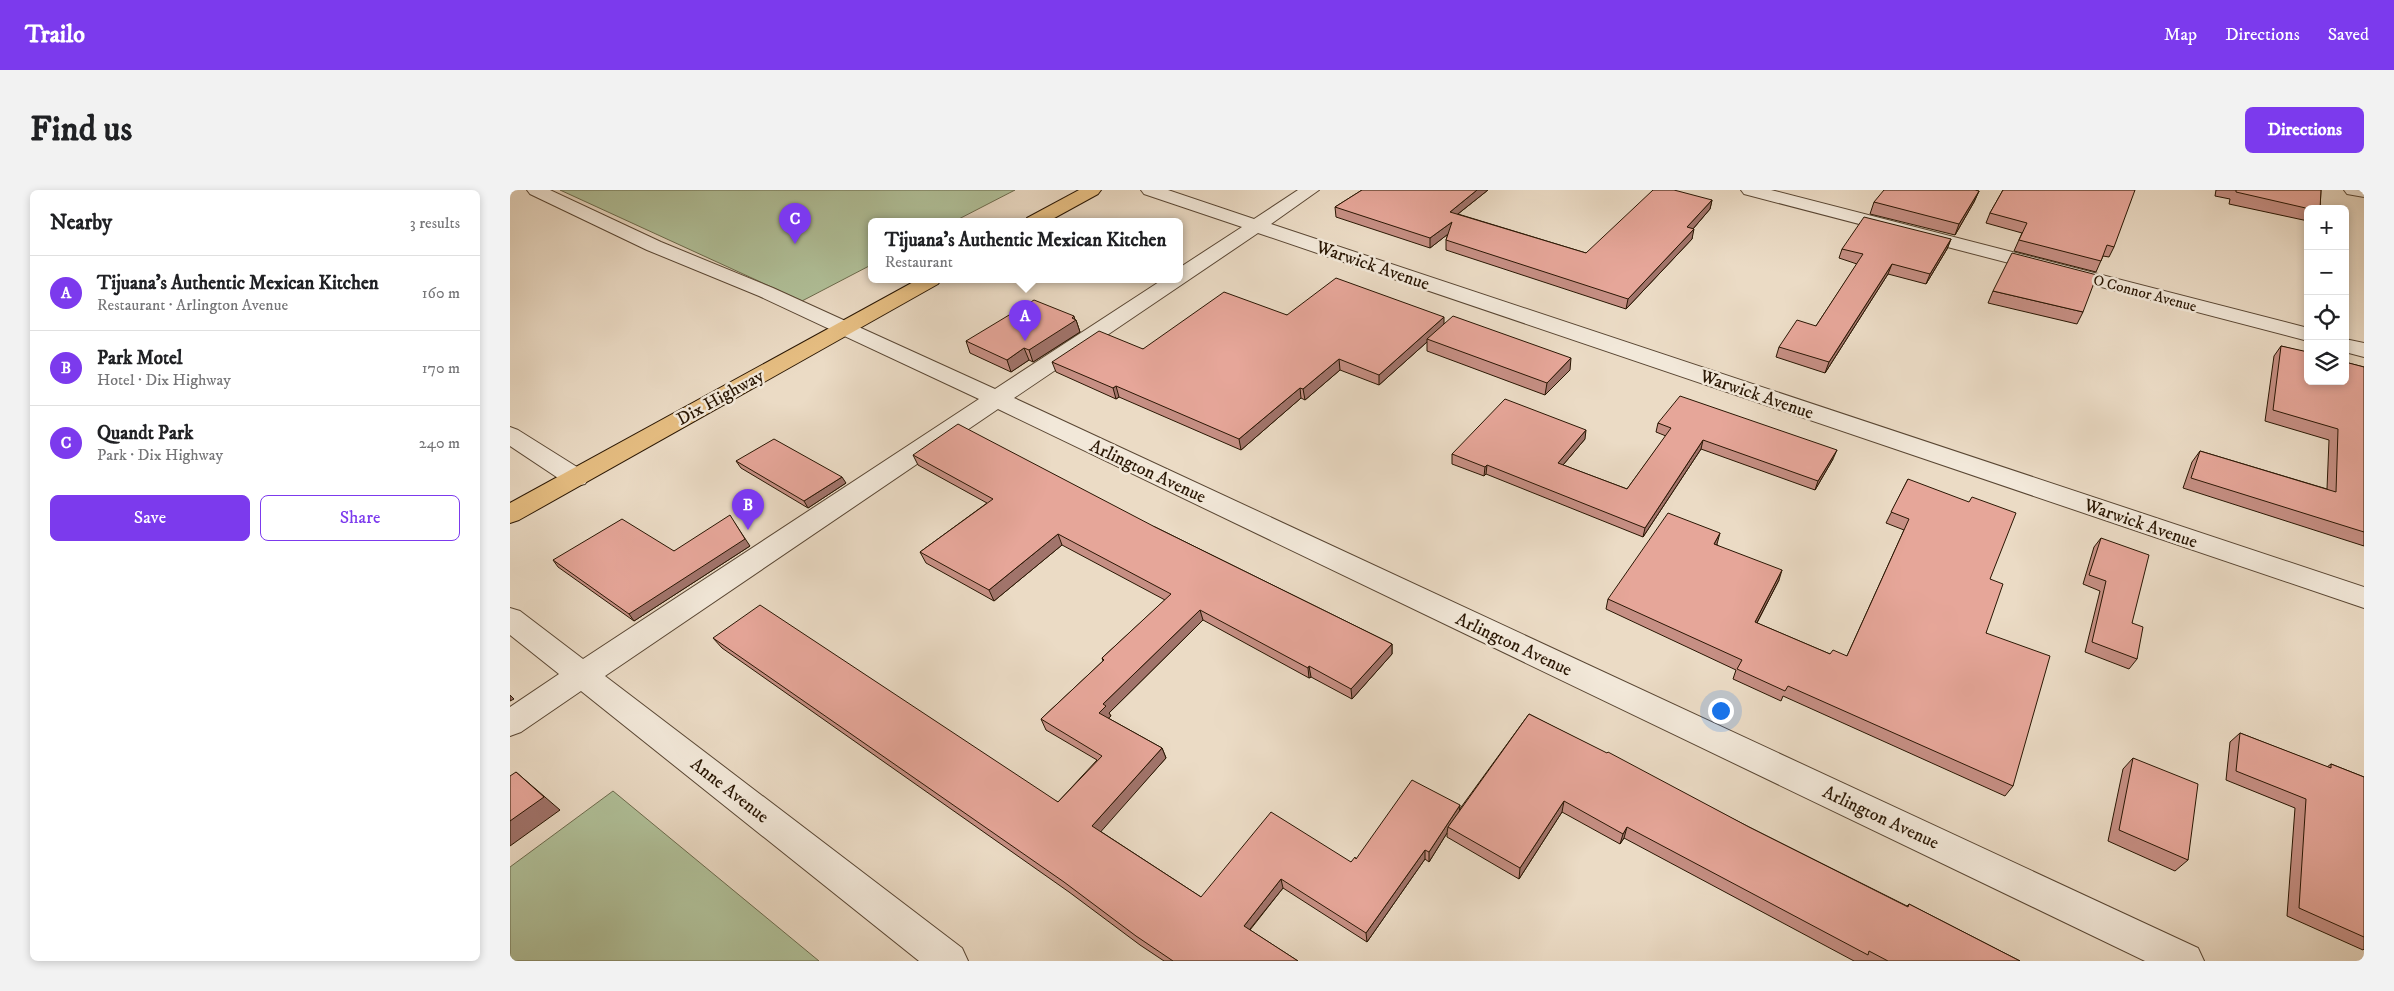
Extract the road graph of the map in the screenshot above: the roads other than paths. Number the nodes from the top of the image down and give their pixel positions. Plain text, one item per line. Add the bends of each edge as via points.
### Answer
1 (536, 190) edge
2 (1092, 190) edge
3 (1150, 190) edge
4 (1310, 190) edge
5 (1750, 190) edge
6 (2353, 190) edge
7 (2364, 192) edge
8 (1041, 218) edge
9 (1256, 226) junction
10 (1183, 274) edge
11 (925, 283) edge
12 (1170, 283) edge
13 (843, 329) junction
14 (2304, 334) edge
15 (2349, 346) edge
16 (2364, 350) edge
17 (996, 399) junction
18 (510, 435) edge
19 (576, 478) junction
20 (510, 514) edge
21 (2364, 598) edge
22 (510, 619) edge
23 (582, 675) junction
24 (510, 723) edge
25 (949, 961) edge
26 (2185, 961) edge

1 - 13 street, Arlington Avenue
2 - 8 main road
3 - 9 street, Warwick Avenue
4 - 9 street
5 - 14 street, O Connor Avenue
6 - 7 street
9 - 10 street
9 - 21 street, Warwick Avenue
11 - 13 main road, Dix Highway
12 - 17 street
13 - 17 street, Arlington Avenue
13 - 19 main road, Dix Highway
15 - 16 street
17 - 23 street
17 - 26 street, Arlington Avenue
18 - 19 street
19 - 20 main road, Dix Highway
22 - 23 street, Anne Avenue
23 - 24 street
23 - 25 street, Anne Avenue

